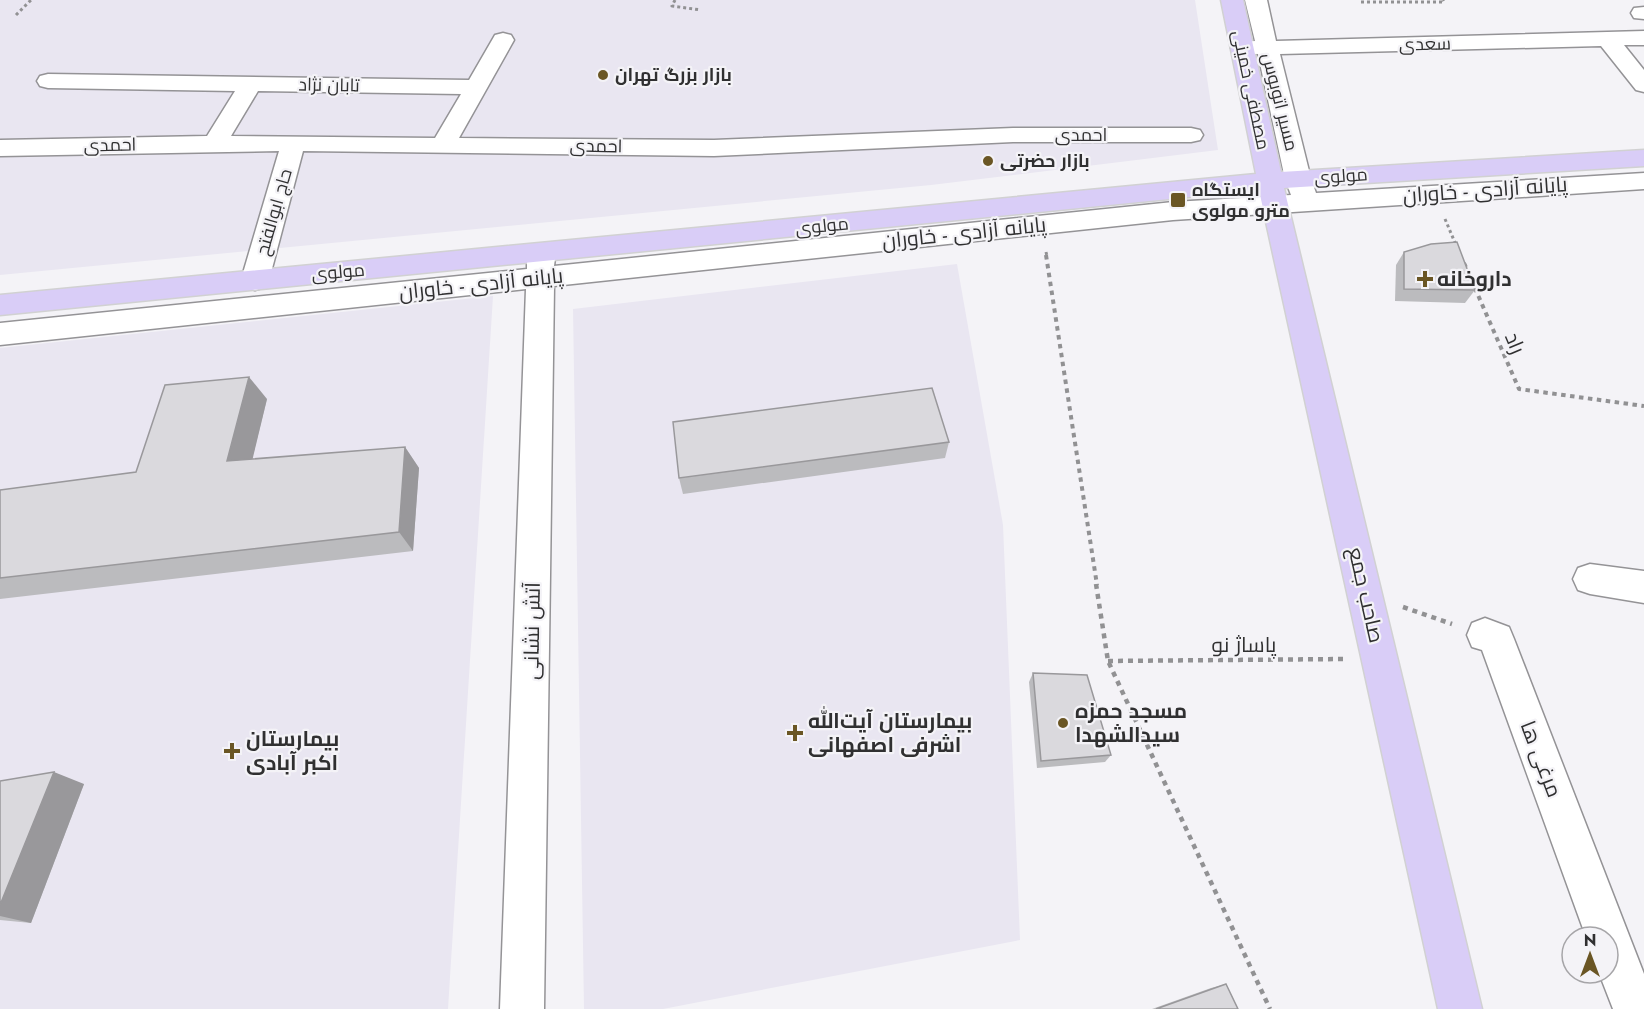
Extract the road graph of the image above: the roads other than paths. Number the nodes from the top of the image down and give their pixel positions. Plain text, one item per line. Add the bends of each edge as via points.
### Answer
1 (1232, 0) edge
2 (1256, 0) edge
3 (1644, 38) edge
4 (1607, 39) junction
5 (503, 40) dead end
6 (1242, 48) junction
7 (1267, 48) junction
8 (48, 81) dead end
9 (251, 84) junction
10 (1644, 85) edge
11 (477, 87) junction
12 (1191, 135) dead end
13 (214, 143) junction
14 (293, 144) junction
15 (443, 145) junction
16 (0, 148) edge
17 (1640, 169) edge
18 (1287, 192) junction
19 (541, 265) junction
20 (255, 280) junction
21 (0, 305) edge
22 (0, 334) edge
23 (1590, 579) dead end
24 (1644, 587) edge
25 (1485, 635) road end
26 (522, 1009) edge
27 (1460, 1009) edge
28 (1635, 1009) edge

1 - 6 main road, مصطفی خمینی
2 - 7 street, مسیر اتوبوس
3 - 4 street, سعدی
4 - 7 street, سعدی
4 - 10 street
5 - 11 street
6 - 7 street, سعدی
6 - 18 main road, مصطفی خمینی
7 - 18 street, مسیر اتوبوس
8 - 9 street, تابان نژاد
9 - 11 street, تابان نژاد
9 - 13 street
11 - 15 street
12 - 15 street, احمدی via 1013,135 714,148
13 - 14 street, احمدی
13 - 16 street, احمدی
14 - 15 street, احمدی
14 - 20 street, حاج ابوالفتح
17 - 18 main road, مولوی
17 - 18 street, پایانه آزادی - خاوران via 1434,193
18 - 19 main road, مولوی
18 - 19 street, پایانه آزادی - خاوران via 1173,211 1042,225
18 - 27 main road, صاحب جمع via 1365,594
19 - 20 main road, مولوی
19 - 22 street, پایانه آزادی - خاوران
19 - 26 street, آتش نشانی
20 - 21 main road, مولوی
23 - 24 street
25 - 28 street, مرغی ها via 1496,639

